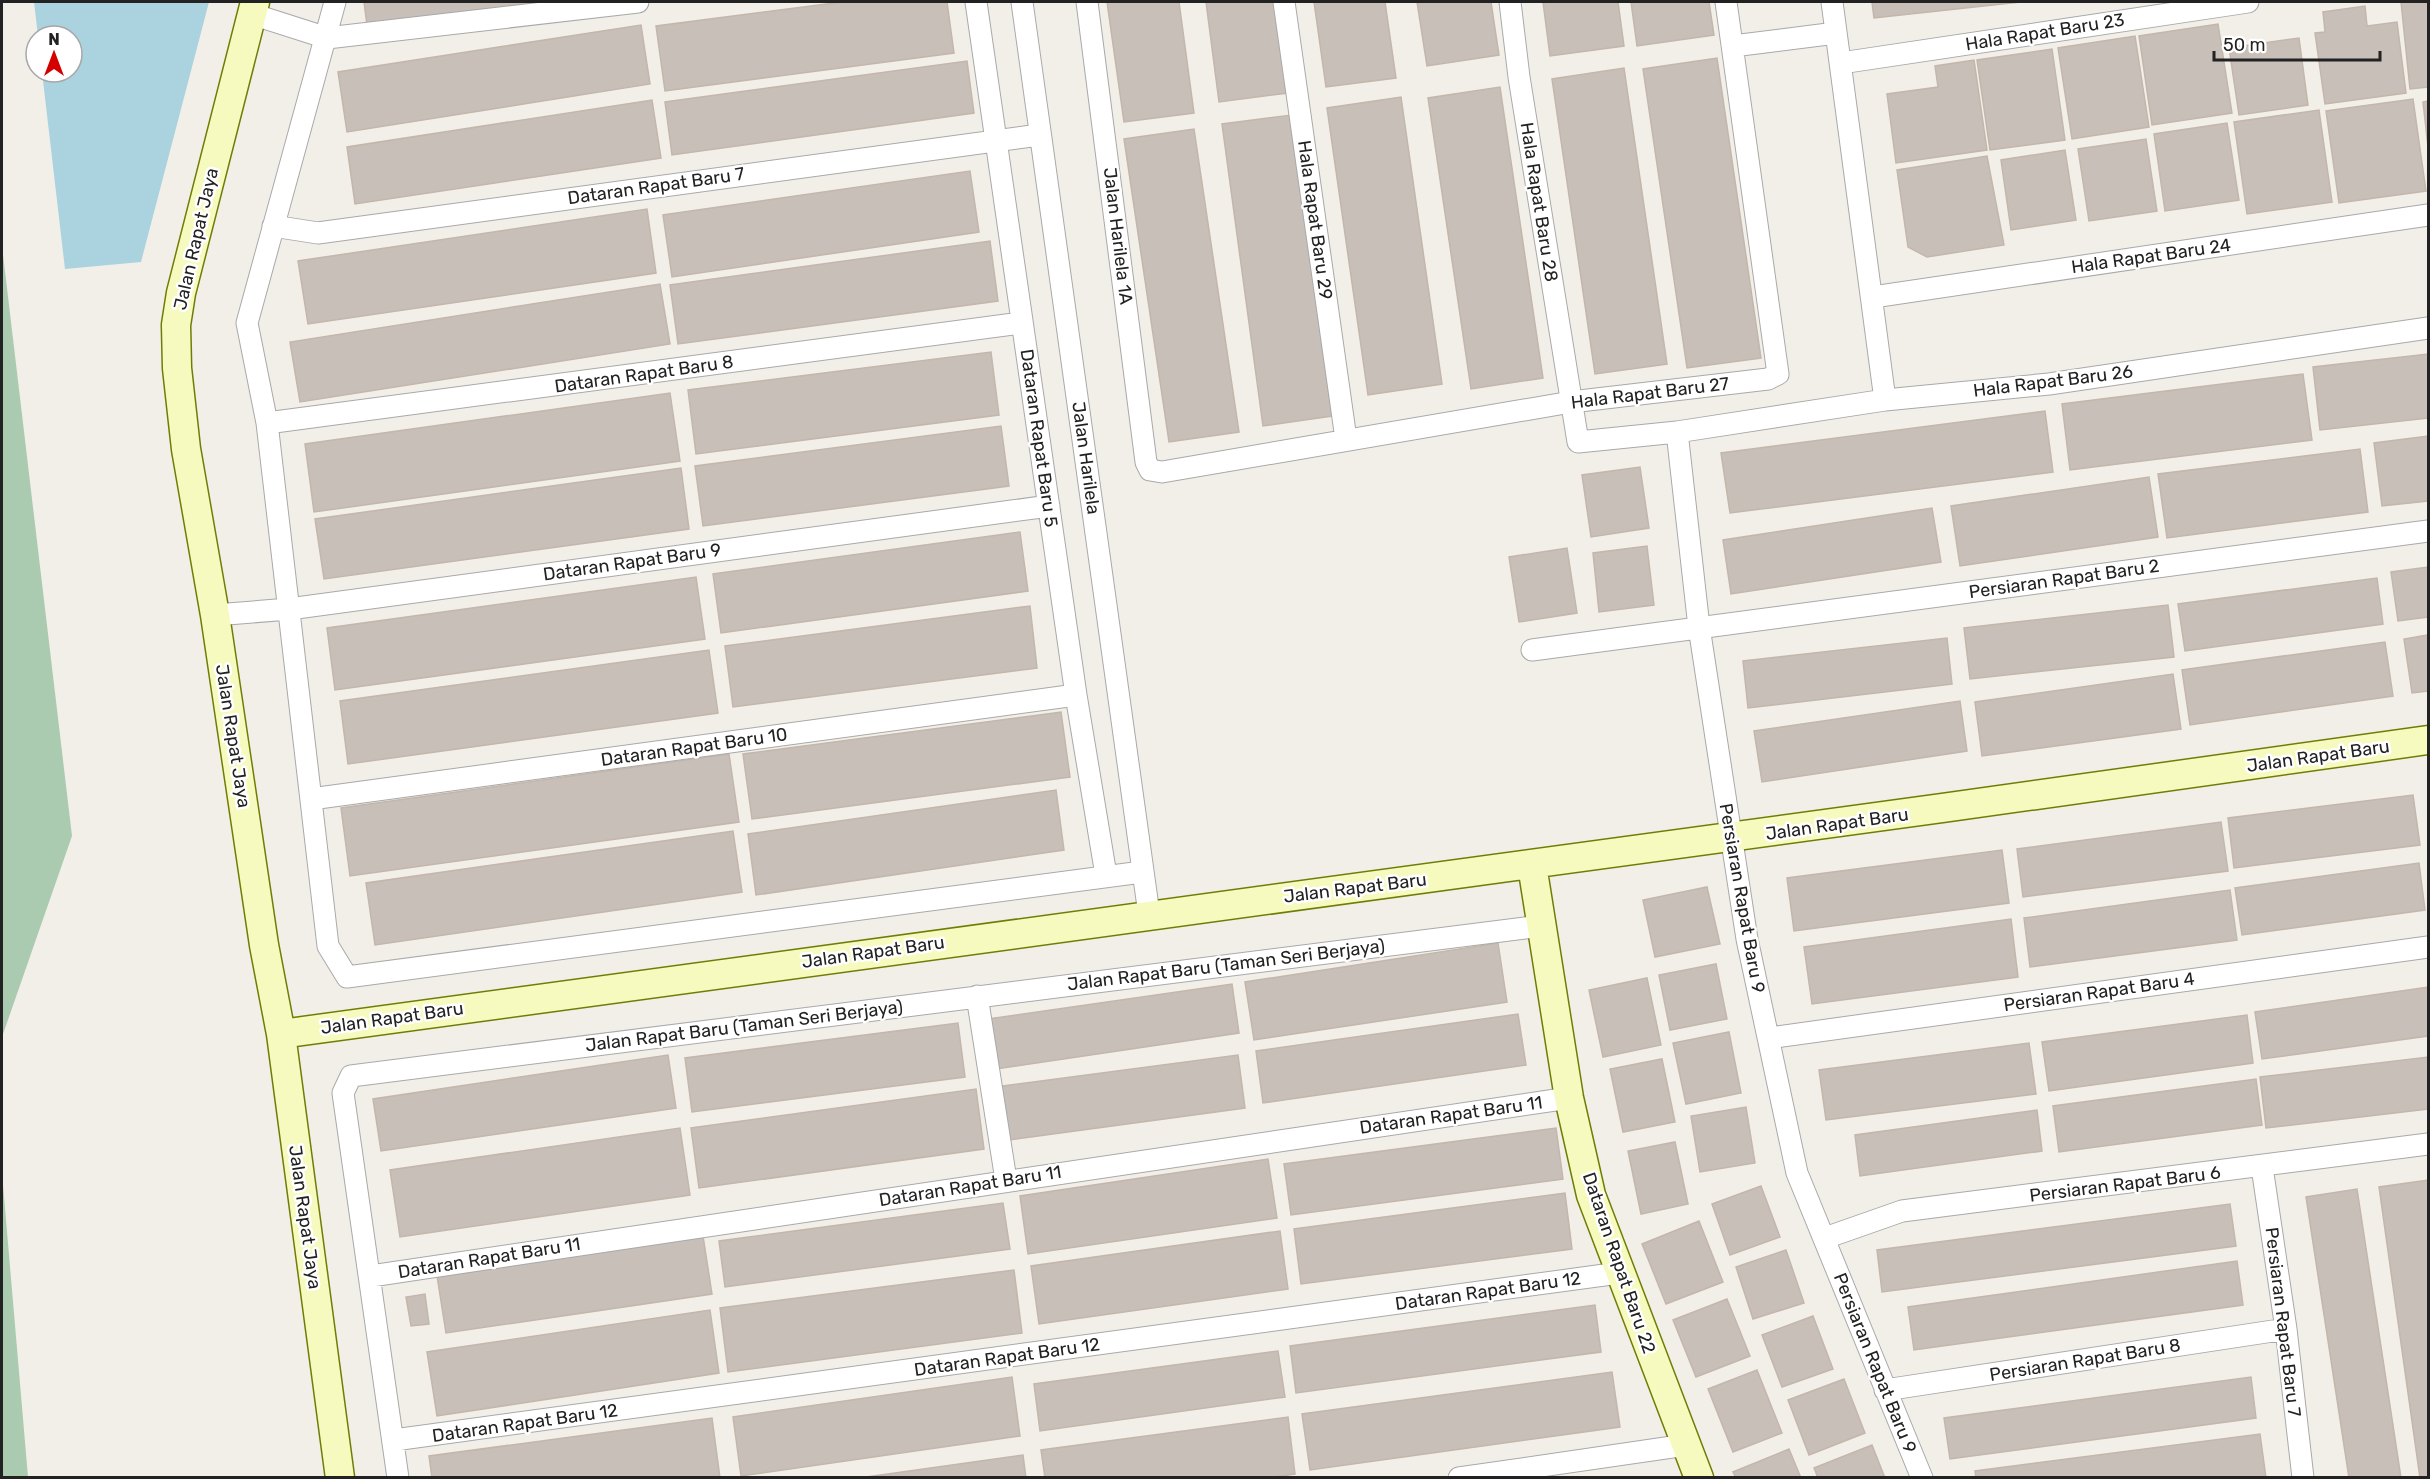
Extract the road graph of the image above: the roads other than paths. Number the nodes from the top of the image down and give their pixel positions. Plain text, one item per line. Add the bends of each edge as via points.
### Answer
1 (335, 2) edge
2 (638, 2) edge
3 (976, 2) edge
4 (1022, 2) edge
5 (1086, 2) edge
6 (1284, 2) edge
7 (1510, 2) edge
8 (1726, 2) edge
9 (1832, 2) edge
10 (2248, 2) edge
11 (253, 8) edge
12 (1836, 33) junction
13 (327, 38) junction
14 (1733, 46) junction
15 (1841, 63) junction
16 (1039, 135) junction
17 (997, 140) junction
18 (2428, 215) edge
19 (273, 226) junction
20 (1873, 297) junction
21 (1022, 323) junction
22 (2428, 328) edge
23 (1885, 400) junction
24 (1571, 402) junction
25 (267, 423) junction
26 (1677, 432) junction
27 (1347, 439) junction
28 (1150, 470) joint
29 (1049, 506) junction
30 (2428, 531) edge
31 (289, 609) junction
32 (215, 615) junction
33 (1699, 627) junction
34 (1532, 650) dead end
35 (1076, 695) junction
36 (2428, 740) edge
37 (311, 799) junction
38 (1731, 839) junction
39 (1532, 865) junction
40 (1143, 872) junction
41 (1106, 875) junction
42 (1149, 914) junction
43 (1541, 926) junction
44 (2428, 947) edge
45 (977, 996) junction
46 (281, 1034) junction
47 (1769, 1038) junction
48 (1569, 1098) junction
49 (2428, 1144) edge
50 (2262, 1167) junction
51 (1006, 1180) junction
52 (1825, 1238) junction
53 (1619, 1273) junction
54 (371, 1276) junction
55 (2286, 1329) junction
56 (1885, 1390) junction
57 (394, 1440) junction
58 (1686, 1444) junction
59 (340, 1478) edge
60 (398, 1478) edge
61 (1459, 1478) edge
62 (1699, 1478) edge
63 (1922, 1478) edge
64 (2303, 1478) edge

1 - 13 street
2 - 13 street
3 - 17 street, Dataran Rapat Baru 5
4 - 16 street, Jalan Harilela
5 - 28 street, Jalan Harilela 1A
6 - 27 street, Hala Rapat Baru 29
7 - 24 street, Hala Rapat Baru 28
8 - 14 street, Hala Rapat Baru 27
9 - 12 street
10 - 15 street, Hala Rapat Baru 23
11 - 13 street
11 - 32 street, Jalan Rapat Jaya via 176,325 186,449
12 - 14 street
12 - 15 street
13 - 19 street
14 - 24 street, Hala Rapat Baru 27 via 1778,374 1768,379
15 - 20 street
16 - 17 street, Dataran Rapat Baru 7
16 - 40 street, Jalan Harilela
17 - 19 street, Dataran Rapat Baru 7 via 318,233
17 - 21 street, Dataran Rapat Baru 5
18 - 20 street, Hala Rapat Baru 24
19 - 25 street via 247,323
20 - 23 street
21 - 25 street, Dataran Rapat Baru 8
21 - 29 street, Dataran Rapat Baru 5
22 - 23 street, Hala Rapat Baru 26 via 2049,384
23 - 26 street, Hala Rapat Baru 26
24 - 26 street via 1578,442
24 - 27 street, Hala Rapat Baru 27
25 - 31 street
26 - 33 street, Persiaran Rapat Baru 9
27 - 28 street, Hala Rapat Baru 27 via 1162,472
29 - 31 street, Dataran Rapat Baru 9
29 - 35 street, Dataran Rapat Baru 5
30 - 33 street, Persiaran Rapat Baru 2
31 - 32 street, Dataran Rapat Baru 9
31 - 37 street
32 - 46 street, Jalan Rapat Jaya
33 - 34 street, Persiaran Rapat Baru 2
33 - 38 street, Persiaran Rapat Baru 9
35 - 37 street, Dataran Rapat Baru 10
35 - 41 street, Dataran Rapat Baru 5
36 - 38 street, Jalan Rapat Baru
37 - 41 street via 328,946 347,977
38 - 39 street, Jalan Rapat Baru
38 - 47 street, Persiaran Rapat Baru 9 via 1747,939
39 - 42 street, Jalan Rapat Baru
39 - 43 street, Dataran Rapat Baru 22
40 - 41 street
40 - 42 street, Jalan Harilela
42 - 46 street, Jalan Rapat Baru
43 - 45 street, Jalan Rapat Baru (Taman Seri Berjaya)
43 - 48 street, Dataran Rapat Baru 22
44 - 47 street, Persiaran Rapat Baru 4
45 - 51 street
45 - 54 street, Jalan Rapat Baru (Taman Seri Berjaya) via 351,1076 343,1093
46 - 59 street, Jalan Rapat Jaya
47 - 52 street, Persiaran Rapat Baru 9 via 1797,1173
48 - 51 street, Dataran Rapat Baru 11
48 - 53 street, Dataran Rapat Baru 22 via 1591,1195
49 - 50 street, Persiaran Rapat Baru 6
50 - 52 street, Persiaran Rapat Baru 6 via 1902,1211
50 - 55 street, Persiaran Rapat Baru 7
51 - 54 street, Dataran Rapat Baru 11
52 - 56 street, Persiaran Rapat Baru 9
53 - 57 street, Dataran Rapat Baru 12
53 - 58 street, Dataran Rapat Baru 22
54 - 57 street, Jalan Rapat Baru (Taman Seri Berjaya)
55 - 56 street, Persiaran Rapat Baru 8
55 - 64 street, Persiaran Rapat Baru 7
56 - 63 street, Persiaran Rapat Baru 9
57 - 60 street, Jalan Rapat Baru (Taman Seri Berjaya)
58 - 61 street
58 - 62 street, Dataran Rapat Baru 22

